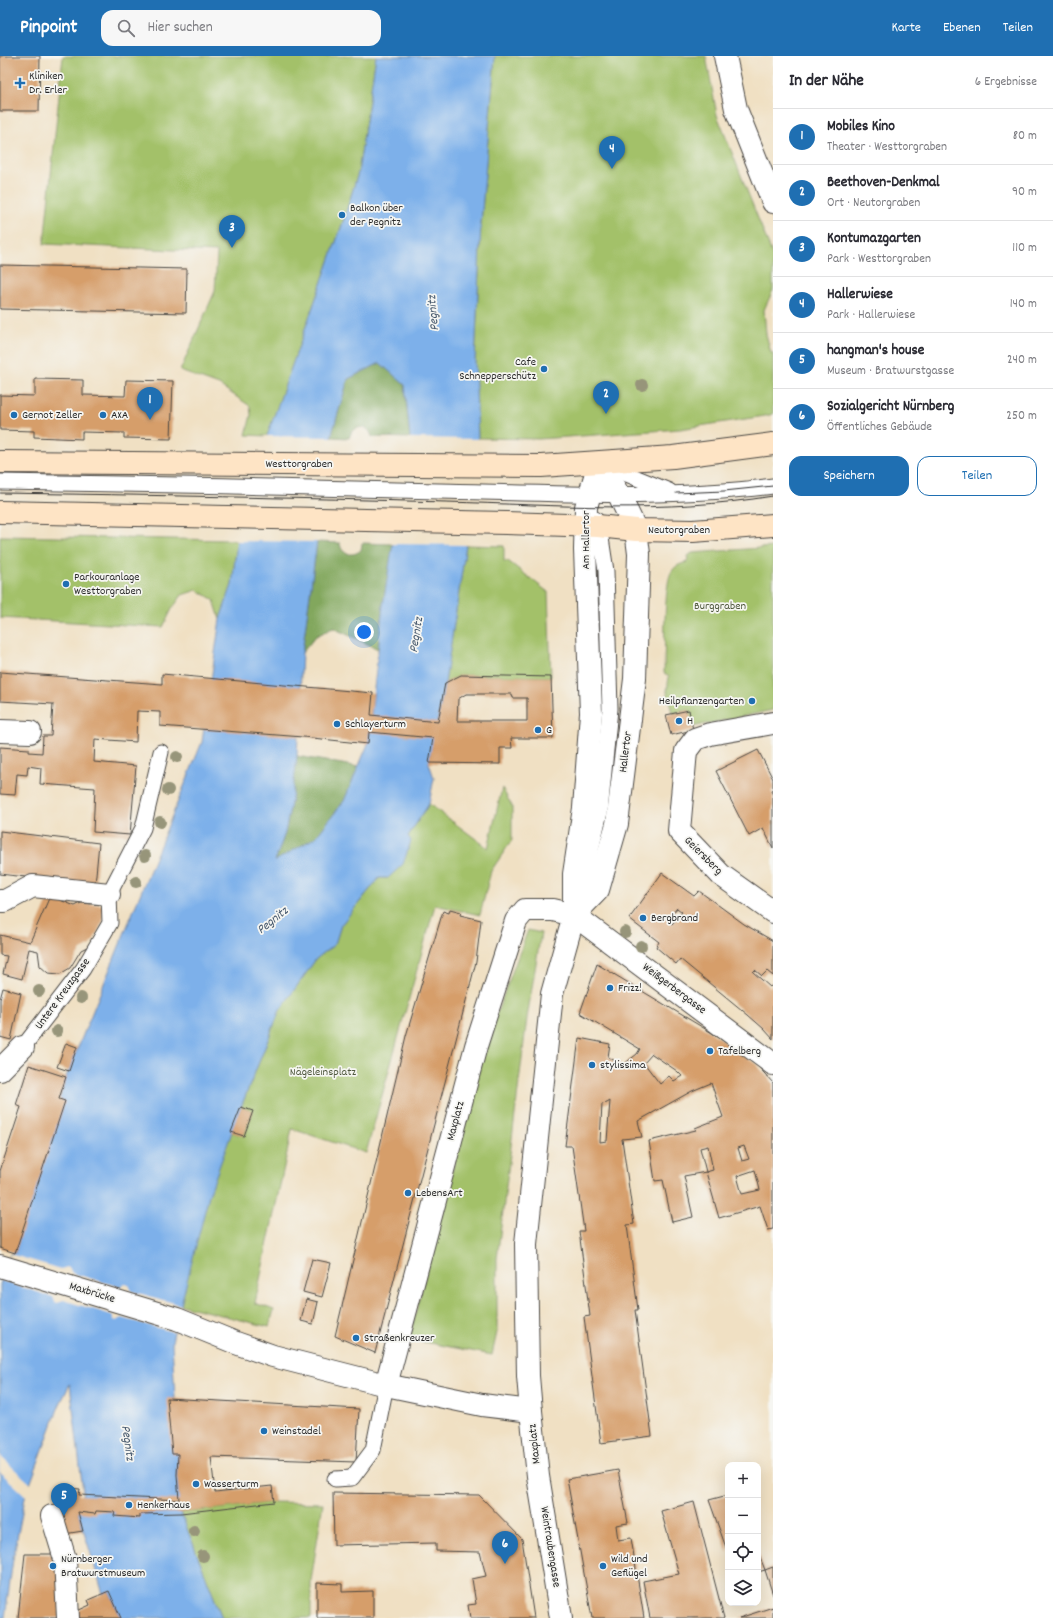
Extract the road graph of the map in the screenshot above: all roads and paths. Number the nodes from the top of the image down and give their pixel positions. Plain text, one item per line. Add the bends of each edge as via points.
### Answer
1 (724, 56) edge
2 (773, 202) edge
3 (773, 444) edge
4 (0, 462) edge
5 (598, 463) junction
6 (0, 482) edge
7 (773, 486) edge
8 (676, 493) junction
9 (619, 495) junction
10 (585, 510) junction
11 (0, 512) edge
12 (773, 525) edge
13 (636, 530) junction
14 (610, 709) joint
15 (773, 723) edge
16 (0, 731) edge
17 (30, 732) dead end
18 (161, 752) dead end
19 (600, 815) junction
20 (109, 894) junction
21 (0, 901) edge
22 (773, 912) edge
23 (574, 915) junction
24 (23, 1048) joint
25 (773, 1064) edge
26 (0, 1070) edge
27 (3, 1267) edge
28 (321, 1368) joint
29 (386, 1385) junction
30 (531, 1411) junction
31 (538, 1476) joint
32 (335, 1480) dead end
33 (52, 1516) dead end
34 (67, 1610) edge
35 (561, 1618) edge

1 - 2 street via 736,109
3 - 5 main road via 673,457
4 - 5 main road, Westtorgraben via 509,466
5 - 8 lane
5 - 9 street
5 - 10 street, Am Hallertor
6 - 10 lane via 508,492
7 - 8 lane
8 - 9 lane
9 - 10 lane
9 - 13 street
10 - 11 main road via 506,523
10 - 13 main road, Neutorgraben
10 - 14 lane, Am Hallertor via 604,551
10 - 19 street, Am Hallertor via 591,713
12 - 13 main road, Neutorgraben via 693,531
13 - 19 street, Hallertor via 639,554 635,679
14 - 19 lane, Hallertor
15 - 22 street, Geiersberg via 695,739 686,752 679,831 721,875
16 - 17 street
18 - 20 lane, Untere Kreuzgasse via 143,828
19 - 23 street, Maxplatz via 574,874
19 - 23 street, Maxplatz via 598,890
20 - 21 street via 33,886 5,901
20 - 24 lane, Untere Kreuzgasse via 110,923 83,969
23 - 25 street, Weißgerbergasse
23 - 29 street, Maxplatz via 553,910 525,910 516,921 476,1046
23 - 30 street, Maxplatz via 552,994 526,1244
24 - 26 street, Untere Kreuzgasse
27 - 28 street, Maxbrücke via 177,1319 273,1356
28 - 29 street, Maxplatz
29 - 30 street, Maxplatz via 482,1405
29 - 32 lane via 373,1450 352,1478
30 - 31 street, Maxplatz
31 - 35 street, Weintraubengasse
33 - 34 street via 65,1559

